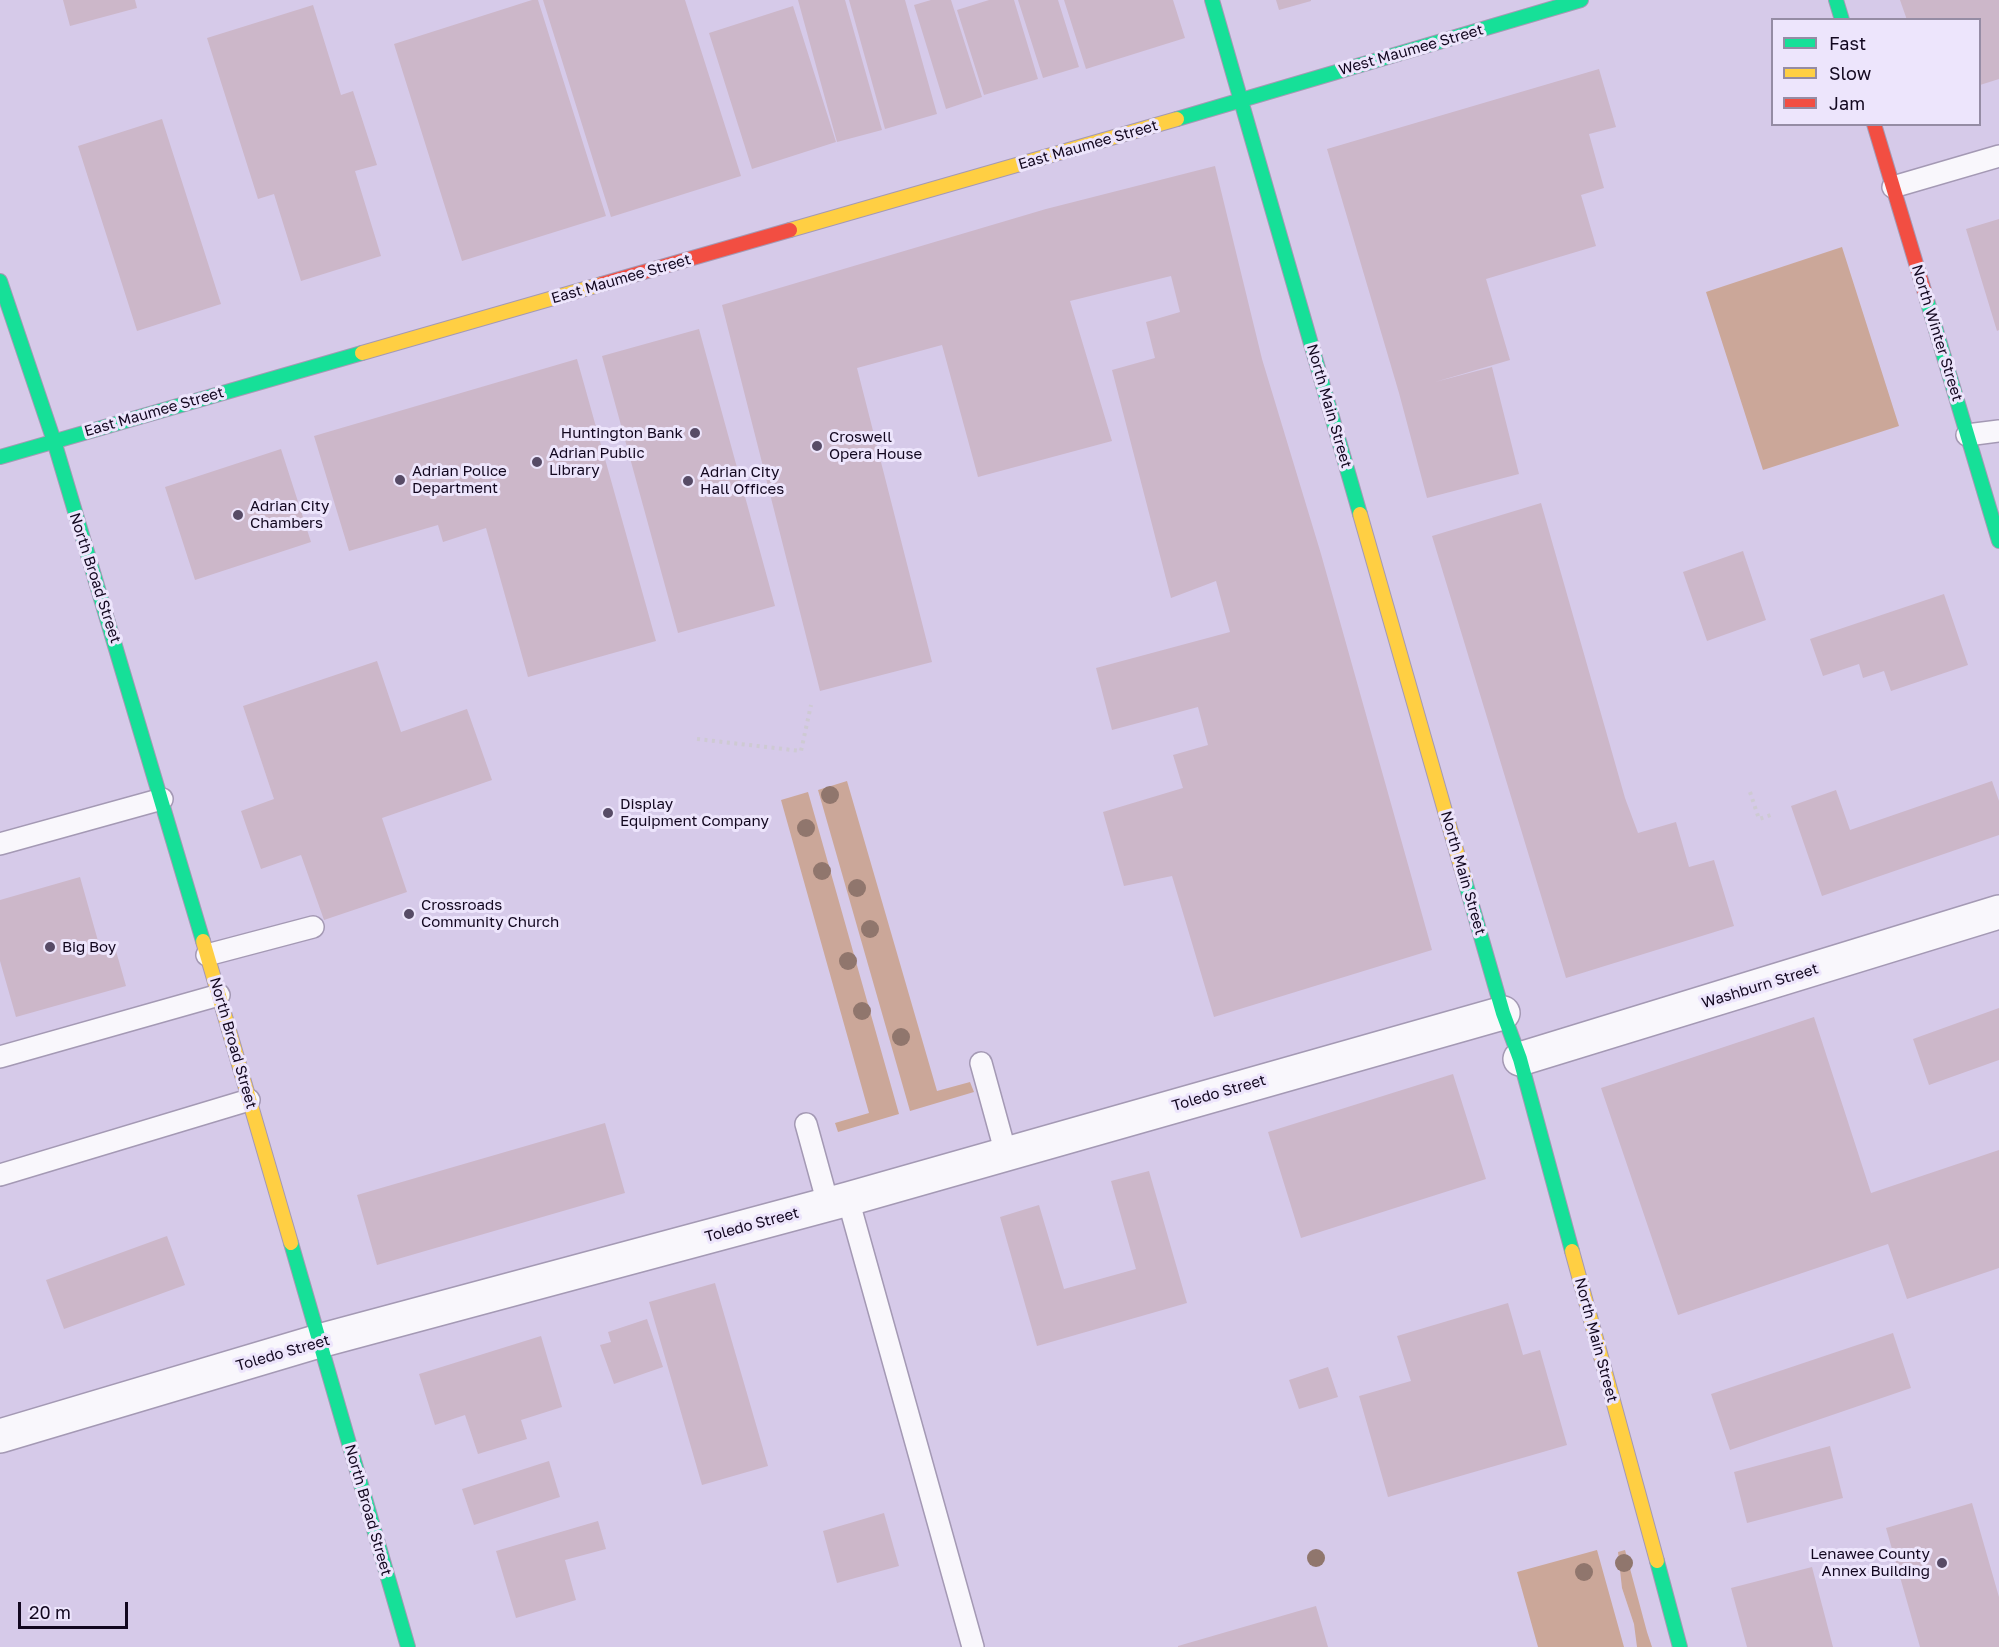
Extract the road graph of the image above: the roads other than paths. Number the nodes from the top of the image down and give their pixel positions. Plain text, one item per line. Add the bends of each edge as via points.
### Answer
1 (1212, 0) edge
2 (1581, 0) edge
3 (1836, 0) edge
4 (1841, 18) edge
5 (1242, 100) junction
6 (1875, 126) edge
7 (1999, 156) edge
8 (1893, 187) junction
9 (0, 281) edge
10 (1999, 431) edge
11 (1967, 435) junction
12 (54, 441) junction
13 (0, 458) edge
14 (1999, 541) edge
15 (162, 799) junction
16 (0, 844) edge
17 (1999, 912) edge
18 (313, 927) dead end
19 (207, 955) junction
20 (219, 995) junction
21 (1503, 1013) junction
22 (0, 1057) edge
23 (1520, 1059) junction
24 (981, 1063) dead end
25 (249, 1100) junction
26 (806, 1124) dead end
27 (1006, 1154) junction
28 (0, 1174) edge
29 (838, 1202) junction
30 (319, 1341) junction
31 (0, 1436) edge
32 (408, 1647) edge
33 (974, 1647) edge
34 (1680, 1647) edge

1 - 5 street, North Main Street
2 - 5 street, West Maumee Street
3 - 4 street
5 - 12 street, East Maumee Street
5 - 21 street, North Main Street
6 - 8 street, North Winter Street
7 - 8 lane
8 - 11 street, North Winter Street
9 - 12 street, North Broad Street
10 - 11 lane
11 - 14 street, North Winter Street
12 - 13 street, East Maumee Street
12 - 15 street, North Broad Street
15 - 16 lane
15 - 19 street, North Broad Street
17 - 23 street, Washburn Street
18 - 19 lane
19 - 20 street, North Broad Street
20 - 22 lane
20 - 25 street, North Broad Street
21 - 23 street, North Main Street
21 - 27 street, Toledo Street
23 - 34 street, North Main Street
24 - 27 lane
25 - 28 lane
25 - 30 street, North Broad Street
26 - 29 lane
27 - 29 street, Toledo Street
29 - 30 street, Toledo Street
29 - 33 lane
30 - 31 street, Toledo Street
30 - 32 street, North Broad Street

